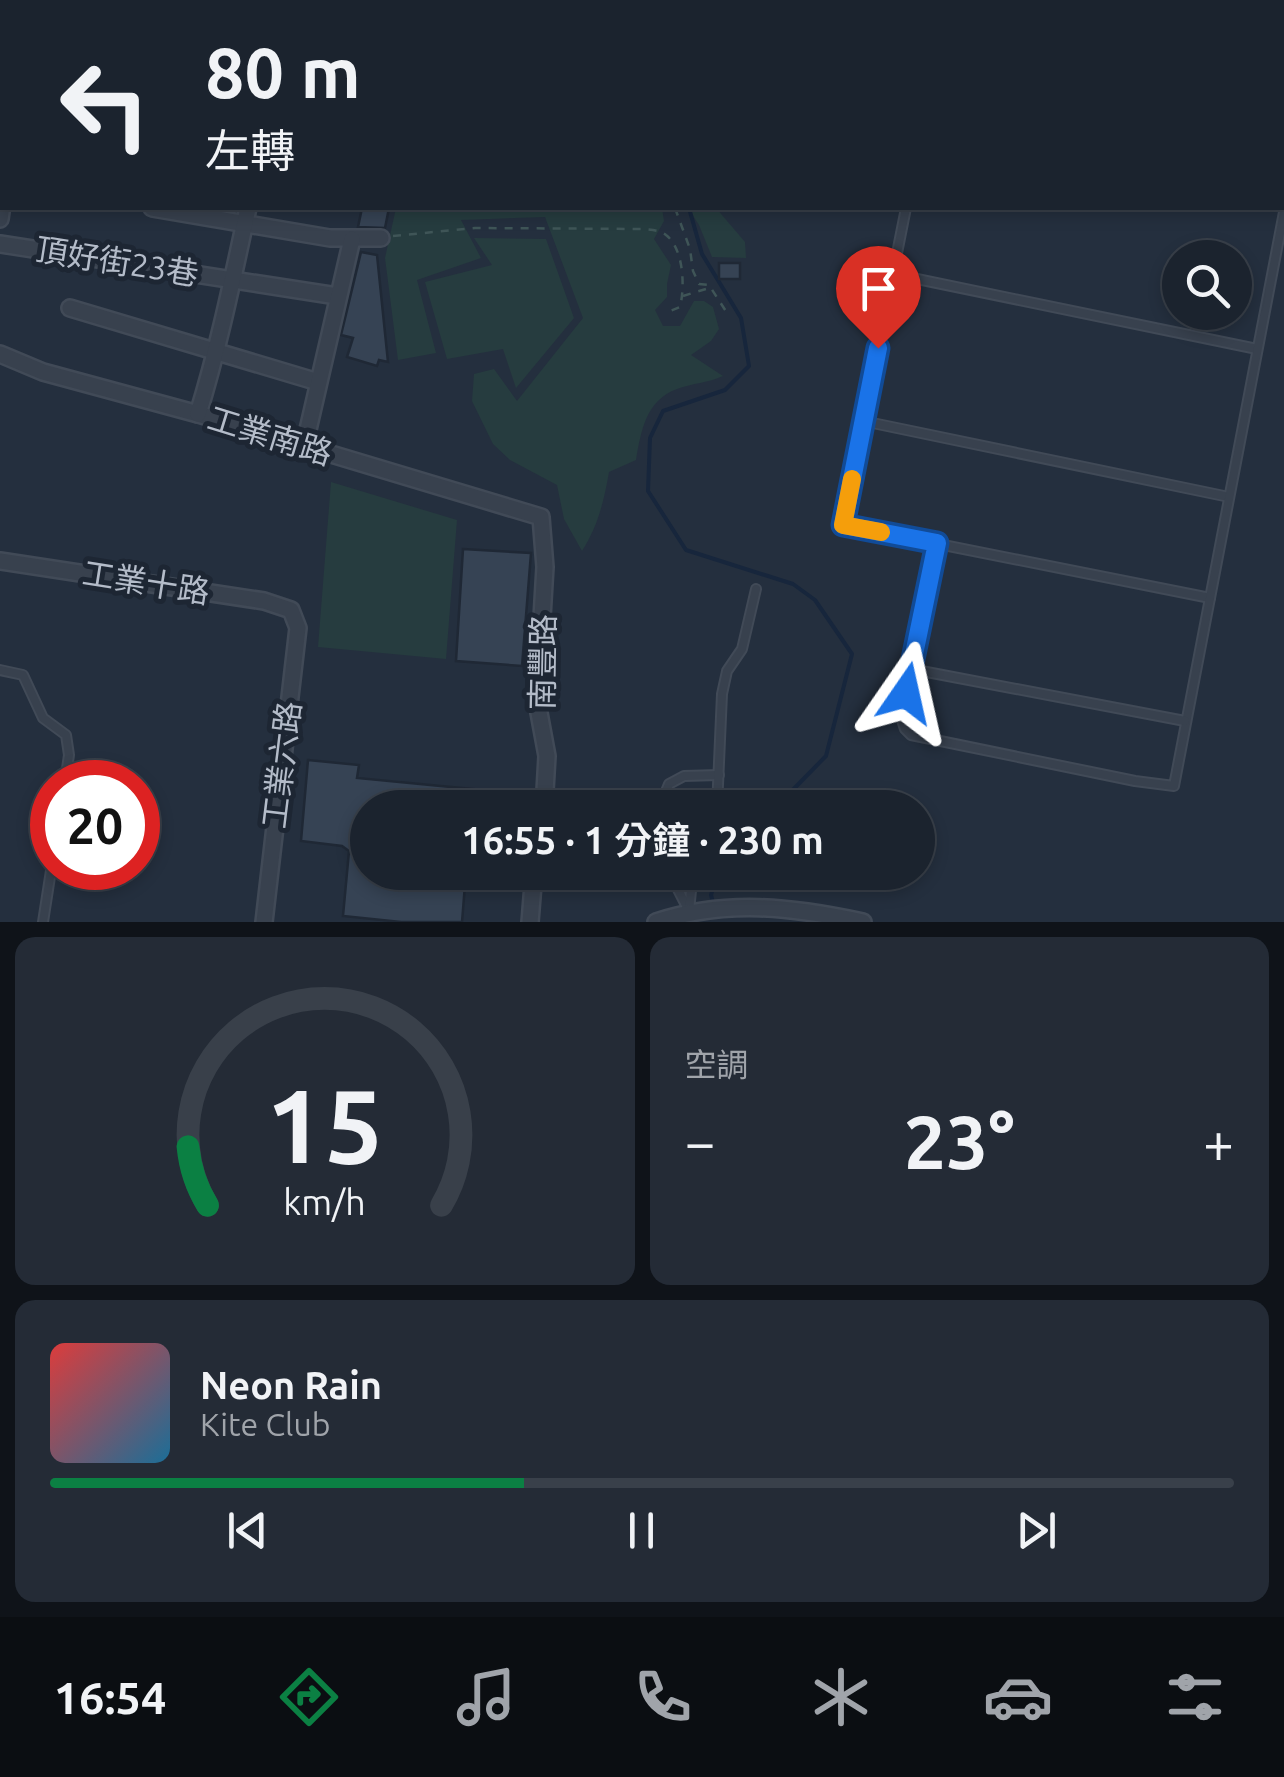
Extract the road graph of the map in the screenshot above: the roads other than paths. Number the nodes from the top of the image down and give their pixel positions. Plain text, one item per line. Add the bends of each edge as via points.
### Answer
1 (176, 210) edge
2 (906, 210) edge
3 (1284, 212) edge
4 (246, 216) edge
5 (381, 238) road end
6 (352, 239) junction
7 (0, 244) edge
8 (893, 274) junction
9 (234, 280) junction
10 (338, 296) junction
11 (70, 308) dead end
12 (1257, 349) junction
13 (217, 352) junction
14 (0, 354) edge
15 (318, 382) junction
16 (198, 414) junction
17 (863, 422) junction
18 (304, 447) junction
19 (1229, 496) junction
20 (541, 517) joint
21 (937, 543) junction
22 (0, 561) edge
23 (756, 589) dead end
24 (1210, 598) junction
25 (290, 610) joint
26 (911, 669) junction
27 (0, 670) edge
28 (1186, 720) junction
29 (69, 760) edge
30 (719, 775) junction
31 (545, 790) edge
32 (666, 790) edge
33 (718, 790) edge
34 (48, 890) edge
35 (533, 890) edge
36 (679, 890) edge
37 (691, 890) edge
38 (690, 911) junction
39 (44, 922) edge
40 (264, 922) edge
41 (530, 922) edge
42 (656, 922) edge
43 (863, 922) edge

1 - 4 street
2 - 8 lane
3 - 12 lane
4 - 6 street
4 - 9 street
5 - 6 street
6 - 10 street
7 - 9 street, 頂好街23巷
8 - 12 lane
8 - 17 lane
9 - 10 street, 頂好街23巷
9 - 13 street
10 - 15 street
11 - 13 street
12 - 19 lane
13 - 15 street
13 - 16 street
14 - 16 street, 工業南路
15 - 18 street
16 - 18 street, 工業南路
17 - 19 lane
17 - 21 lane via 843,525
18 - 20 street, 工業南路
19 - 24 lane
20 - 31 street, 南豐路 via 545,566 537,702 547,756
21 - 24 lane
21 - 26 lane
22 - 25 street, 工業十路
23 - 30 lane via 742,649 722,694
24 - 28 lane
25 - 40 street, 工業六路 via 298,628
26 - 28 lane
26 - 28 lane via 901,717 911,735 1134,781 1174,786
27 - 29 lane via 22,675 43,718 66,736
30 - 32 lane via 684,776
30 - 33 lane
34 - 39 lane
35 - 41 street
36 - 38 lane
37 - 38 lane
38 - 42 street
38 - 43 street via 804,910

